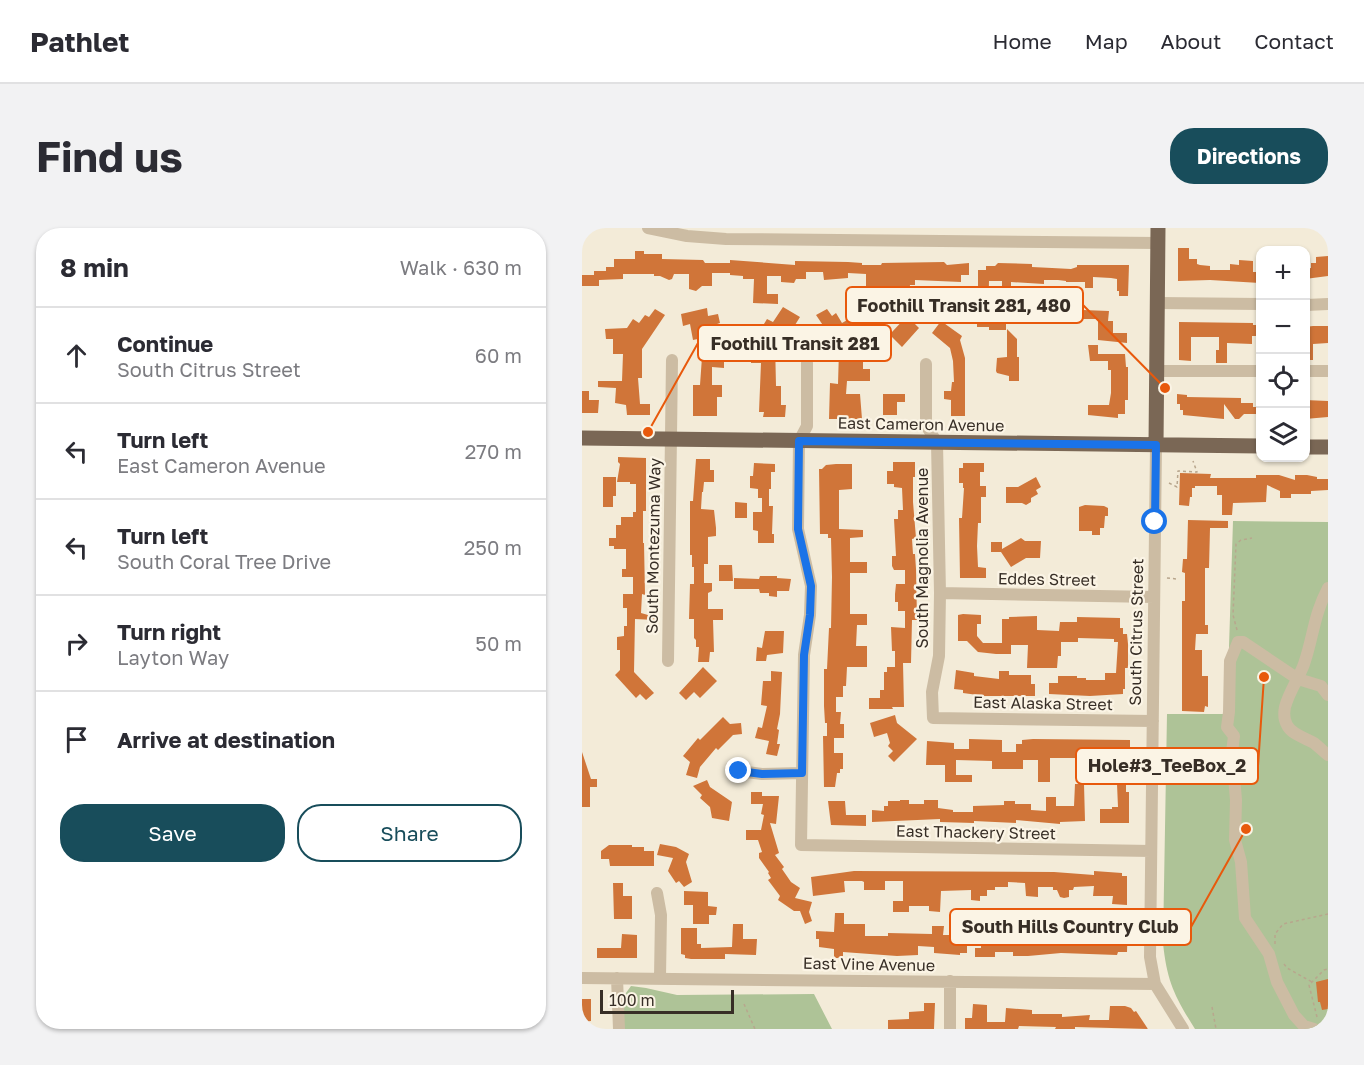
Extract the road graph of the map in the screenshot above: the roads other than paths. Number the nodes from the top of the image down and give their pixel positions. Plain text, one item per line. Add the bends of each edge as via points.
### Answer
1 (648, 228) edge
2 (1158, 235) edge
3 (1158, 303) junction
4 (1256, 304) edge
5 (1328, 304) edge
6 (1310, 305) edge
7 (672, 360) dead end
8 (807, 363) dead end
9 (926, 364) dead end
10 (1157, 371) junction
11 (1256, 371) edge
12 (1310, 371) edge
13 (1328, 371) edge
14 (582, 438) edge
15 (671, 439) junction
16 (799, 441) junction
17 (937, 442) junction
18 (1156, 445) junction
19 (1256, 446) edge
20 (1310, 447) edge
21 (1328, 447) edge
22 (1328, 588) edge
23 (940, 593) junction
24 (1154, 597) junction
25 (668, 661) dead end
26 (1298, 679) junction
27 (1328, 695) edge
28 (933, 718) joint
29 (1153, 721) junction
30 (1328, 755) edge
31 (739, 771) dead end
32 (802, 773) junction
33 (1151, 851) junction
34 (657, 893) dead end
35 (660, 977) junction
36 (582, 978) edge
37 (617, 978) junction
38 (950, 981) junction
39 (1155, 984) junction
40 (1316, 1024) edge
41 (619, 1029) edge
42 (950, 1029) edge
43 (1183, 1029) edge

1 - 2 street via 726,239
2 - 3 main road, South Citrus Street
3 - 4 street
3 - 10 main road, South Citrus Street
5 - 6 street
7 - 15 street, South Montezuma Way
8 - 16 street via 807,426
9 - 17 street, South Magnolia Avenue via 926,425
10 - 11 street
10 - 18 main road, South Citrus Street
12 - 13 street
14 - 15 main road, East Cameron Avenue
15 - 16 main road, East Cameron Avenue
15 - 25 street, South Montezuma Way
16 - 17 main road, East Cameron Avenue
16 - 32 street via 798,529 811,586 804,655
17 - 18 main road, East Cameron Avenue
17 - 23 street, South Magnolia Avenue
18 - 19 main road, East Cameron Avenue
18 - 24 street, South Citrus Street
20 - 21 main road
22 - 26 street
23 - 24 street, Eddes Street
23 - 28 street, South Magnolia Avenue
24 - 29 street, South Citrus Street
26 - 27 street via 1321,686
26 - 30 street via 1285,707 1287,726
26 - 40 street via 1238,642 1230,661 1227,727 1234,736 1235,840 1241,862 1245,918 1269,954 1277,982 1294,1015 1304,1026
28 - 29 street, East Alaska Street
29 - 33 street, South Citrus Street
31 - 32 street
32 - 33 street, East Thackery Street via 801,845
33 - 39 street, South Citrus Street via 1150,957
34 - 35 street via 661,915
35 - 37 street, East Vine Avenue
35 - 38 street, East Vine Avenue
36 - 37 street, East Vine Avenue
37 - 41 street
38 - 39 street, East Vine Avenue
38 - 42 street
39 - 43 street, South Citrus Street

